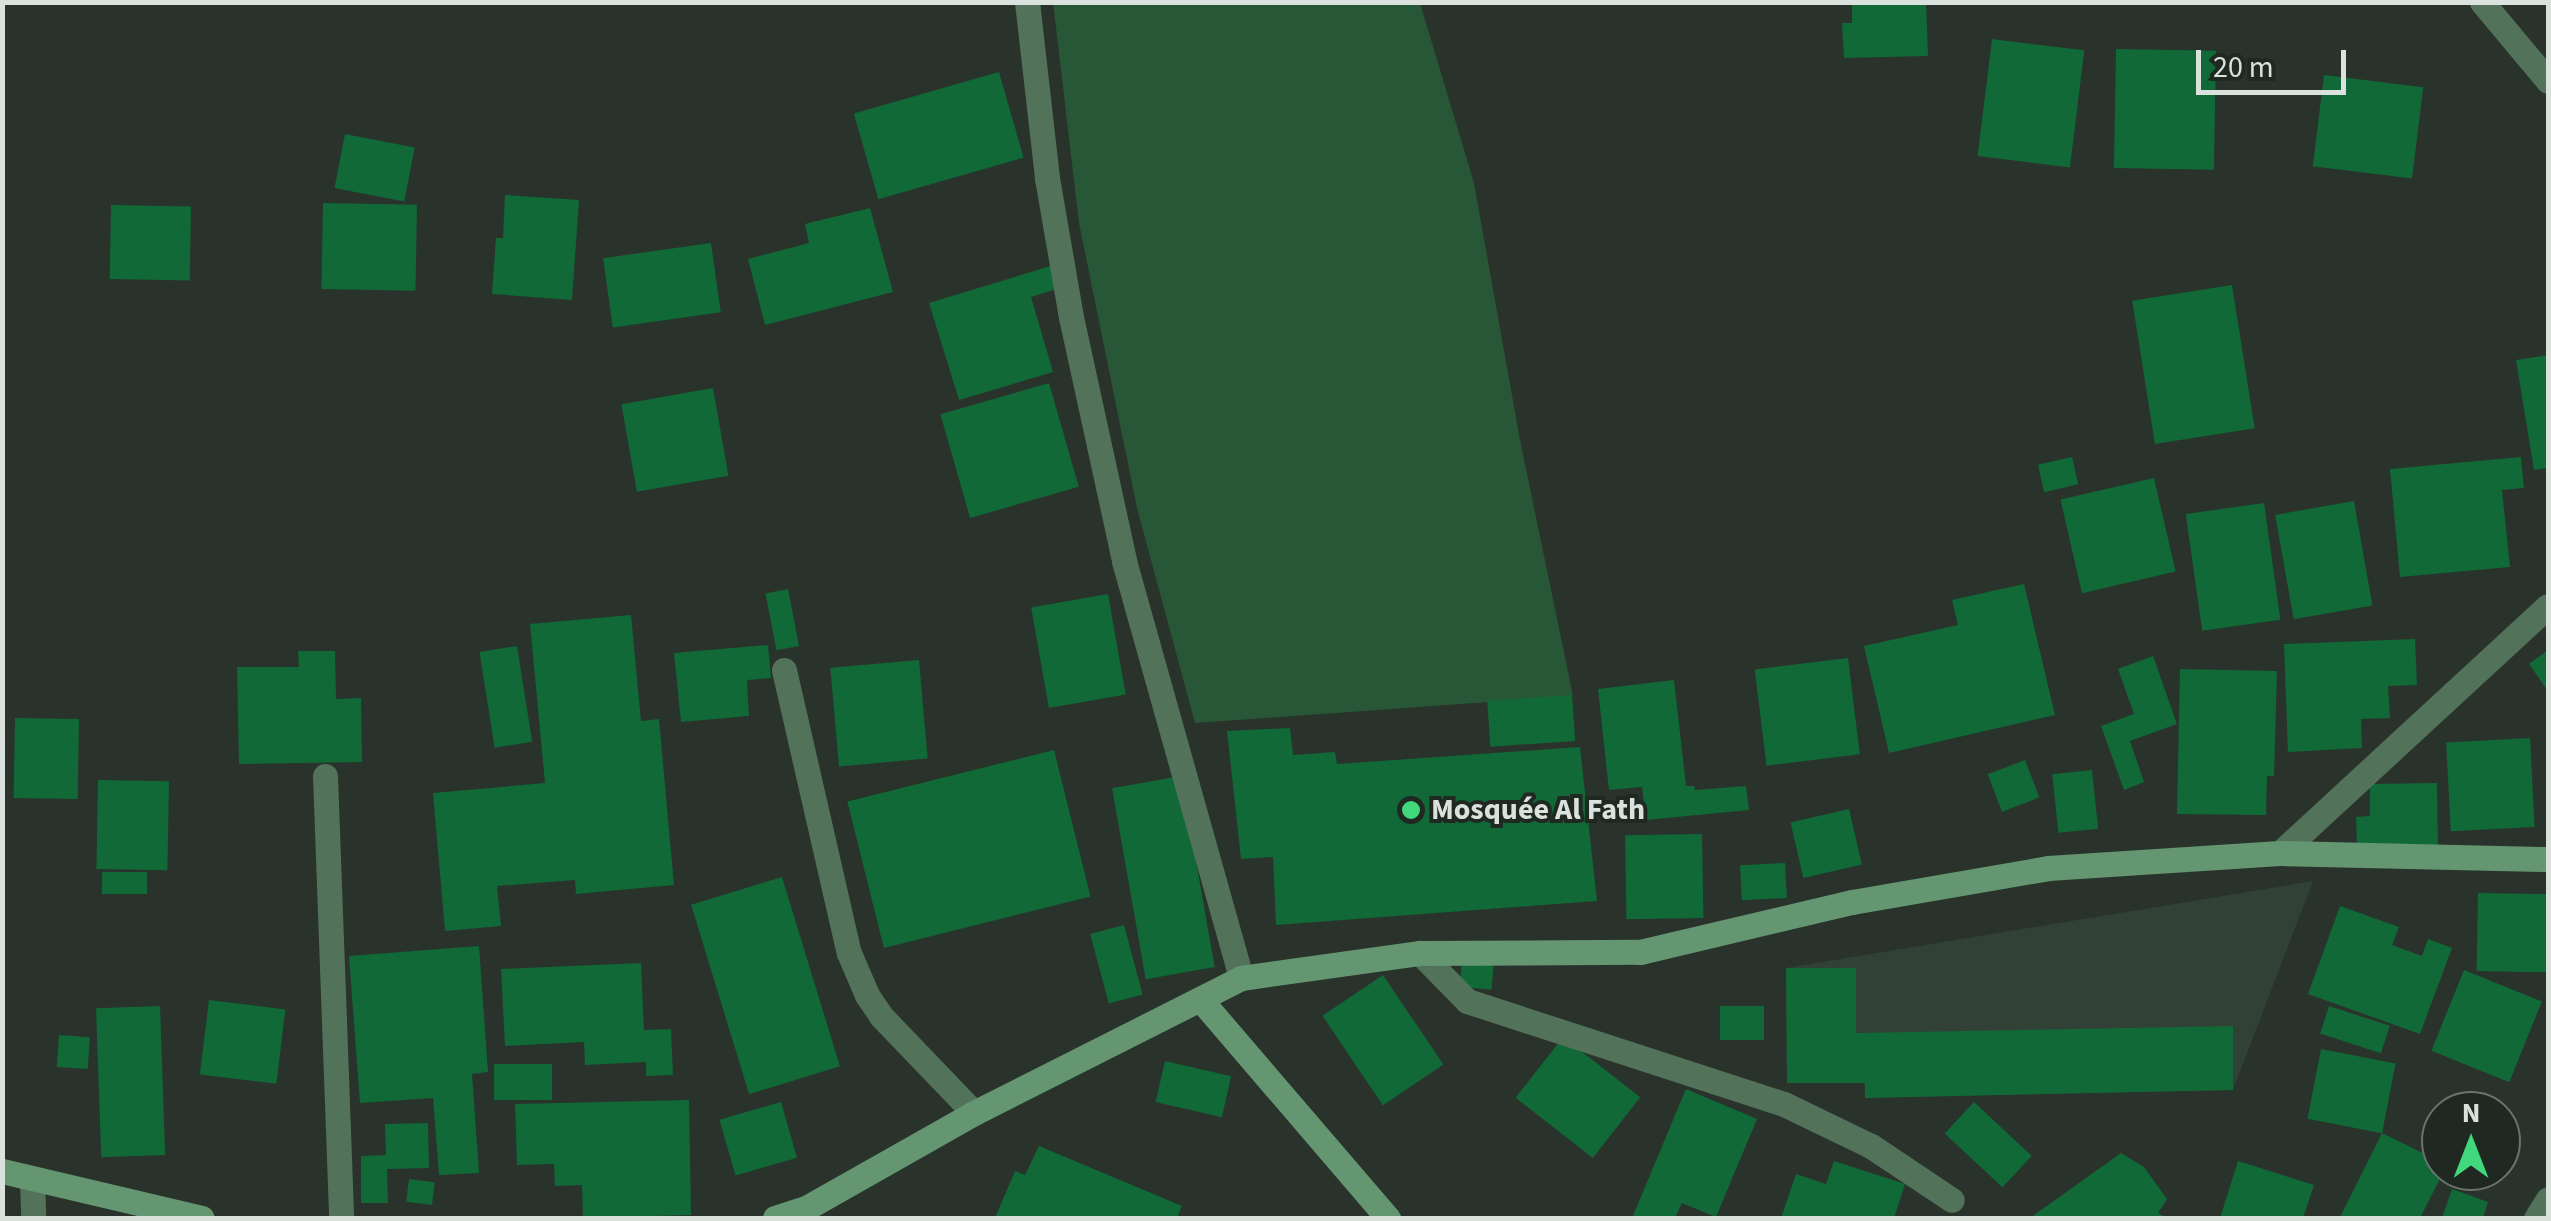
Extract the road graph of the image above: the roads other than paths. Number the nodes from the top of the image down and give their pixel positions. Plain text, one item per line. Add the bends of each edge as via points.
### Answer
1 (1028, 2) edge
2 (2482, 2) edge
3 (2548, 81) edge
4 (2548, 606) edge
5 (784, 670) dead end
6 (325, 776) dead end
7 (2280, 854) junction
8 (2548, 859) edge
9 (1420, 953) junction
10 (1240, 978) junction
11 (1200, 999) junction
12 (974, 1113) junction
13 (2, 1171) edge
14 (32, 1180) junction
15 (2548, 1199) edge
16 (1952, 1200) dead end
17 (808, 1213) edge
18 (33, 1218) edge
19 (202, 1218) edge
20 (341, 1218) edge
21 (775, 1218) edge
22 (1388, 1218) edge
23 (2536, 1218) edge

1 - 10 street via 1071,317 1120,542
2 - 3 street
4 - 7 street
5 - 12 street via 849,953 867,995
6 - 20 street
7 - 8 street
7 - 9 street via 2048,868 1852,902 1640,952
9 - 10 street
9 - 16 street via 1466,1001 1784,1104 1871,1146
10 - 11 street
11 - 12 street
11 - 22 street
12 - 17 street
13 - 14 street
14 - 18 street
14 - 19 street
15 - 23 street
17 - 21 street

